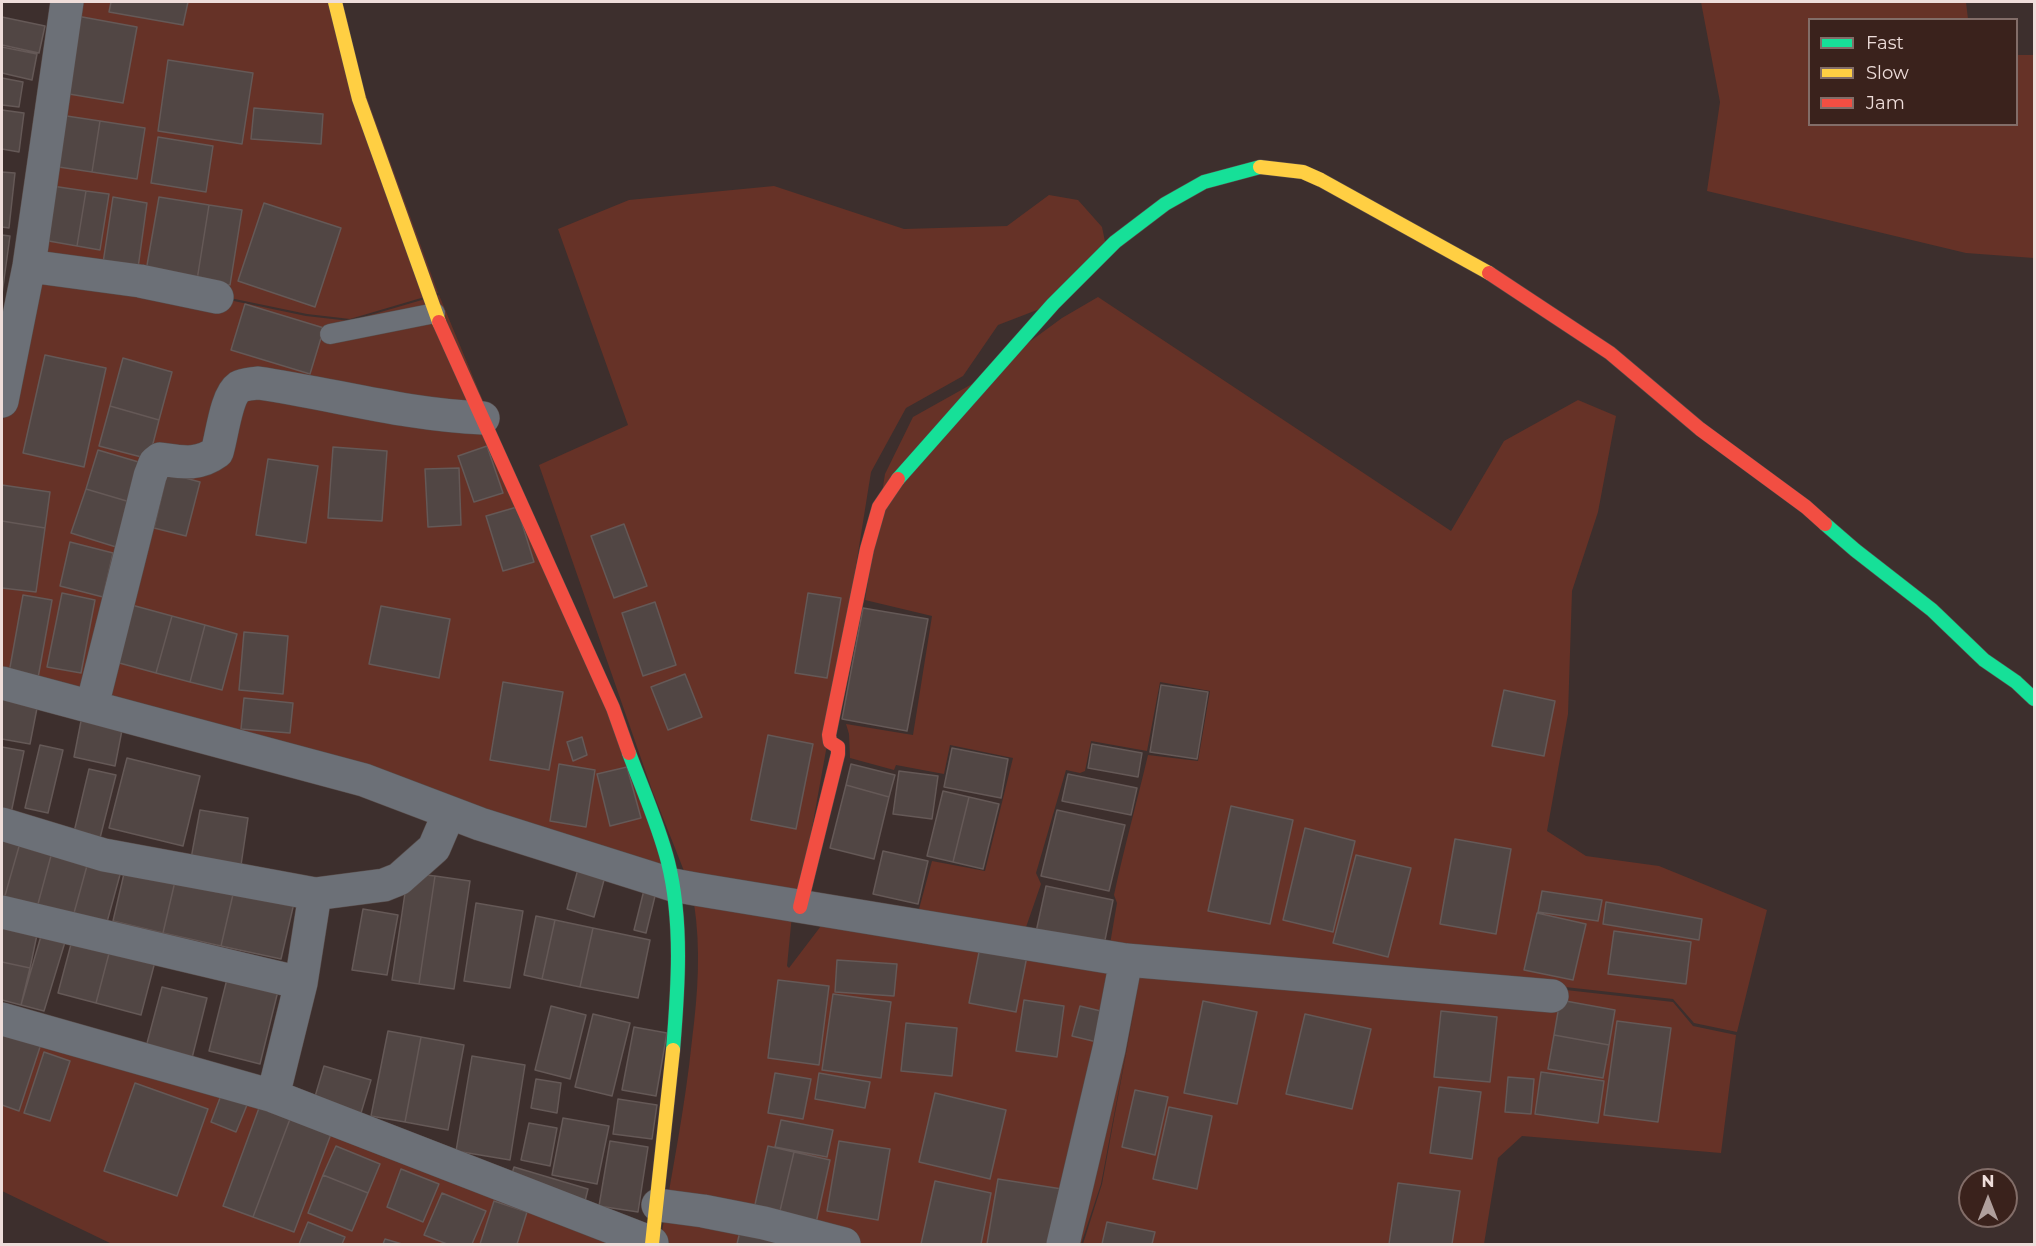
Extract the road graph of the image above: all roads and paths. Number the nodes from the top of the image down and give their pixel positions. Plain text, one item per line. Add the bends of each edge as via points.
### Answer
1 (67, 2) edge
2 (335, 2) edge
3 (29, 266) junction
4 (217, 297) dead end
5 (435, 313) junction
6 (330, 334) dead end
7 (2, 401) edge
8 (483, 418) junction
9 (2, 683) edge
10 (2034, 699) edge
11 (92, 706) junction
12 (449, 813) junction
13 (2, 824) edge
14 (698, 889) junction
15 (315, 894) junction
16 (800, 907) junction
17 (2, 912) edge
18 (1126, 960) junction
19 (301, 982) junction
20 (1552, 996) dead end
21 (2, 1020) edge
22 (273, 1096) junction
23 (679, 1208) junction
24 (652, 1244) edge
25 (844, 1245) edge
26 (1063, 1245) edge

1 - 3 street
2 - 5 street via 359,99
3 - 4 street via 140,281
3 - 7 street
5 - 6 lane
5 - 8 street
8 - 11 street via 442,417 258,383 240,386 231,394 217,452 206,460 160,459 155,463
8 - 14 street via 613,708 668,861
9 - 11 street
10 - 16 street via 1806,507 1700,429 1610,353 1491,274 1321,180 1303,172 1259,167 1204,182 1165,204 1115,242 974,392 879,507 829,735 838,754
11 - 12 street via 364,780
12 - 14 street
12 - 15 street via 434,848 399,879 384,885
13 - 15 street via 104,855
14 - 16 street
14 - 23 street via 678,949
15 - 19 street
16 - 18 street
17 - 19 street
18 - 20 street
18 - 26 street
19 - 22 street
21 - 22 street
22 - 24 street
23 - 24 street
23 - 25 street via 764,1223

